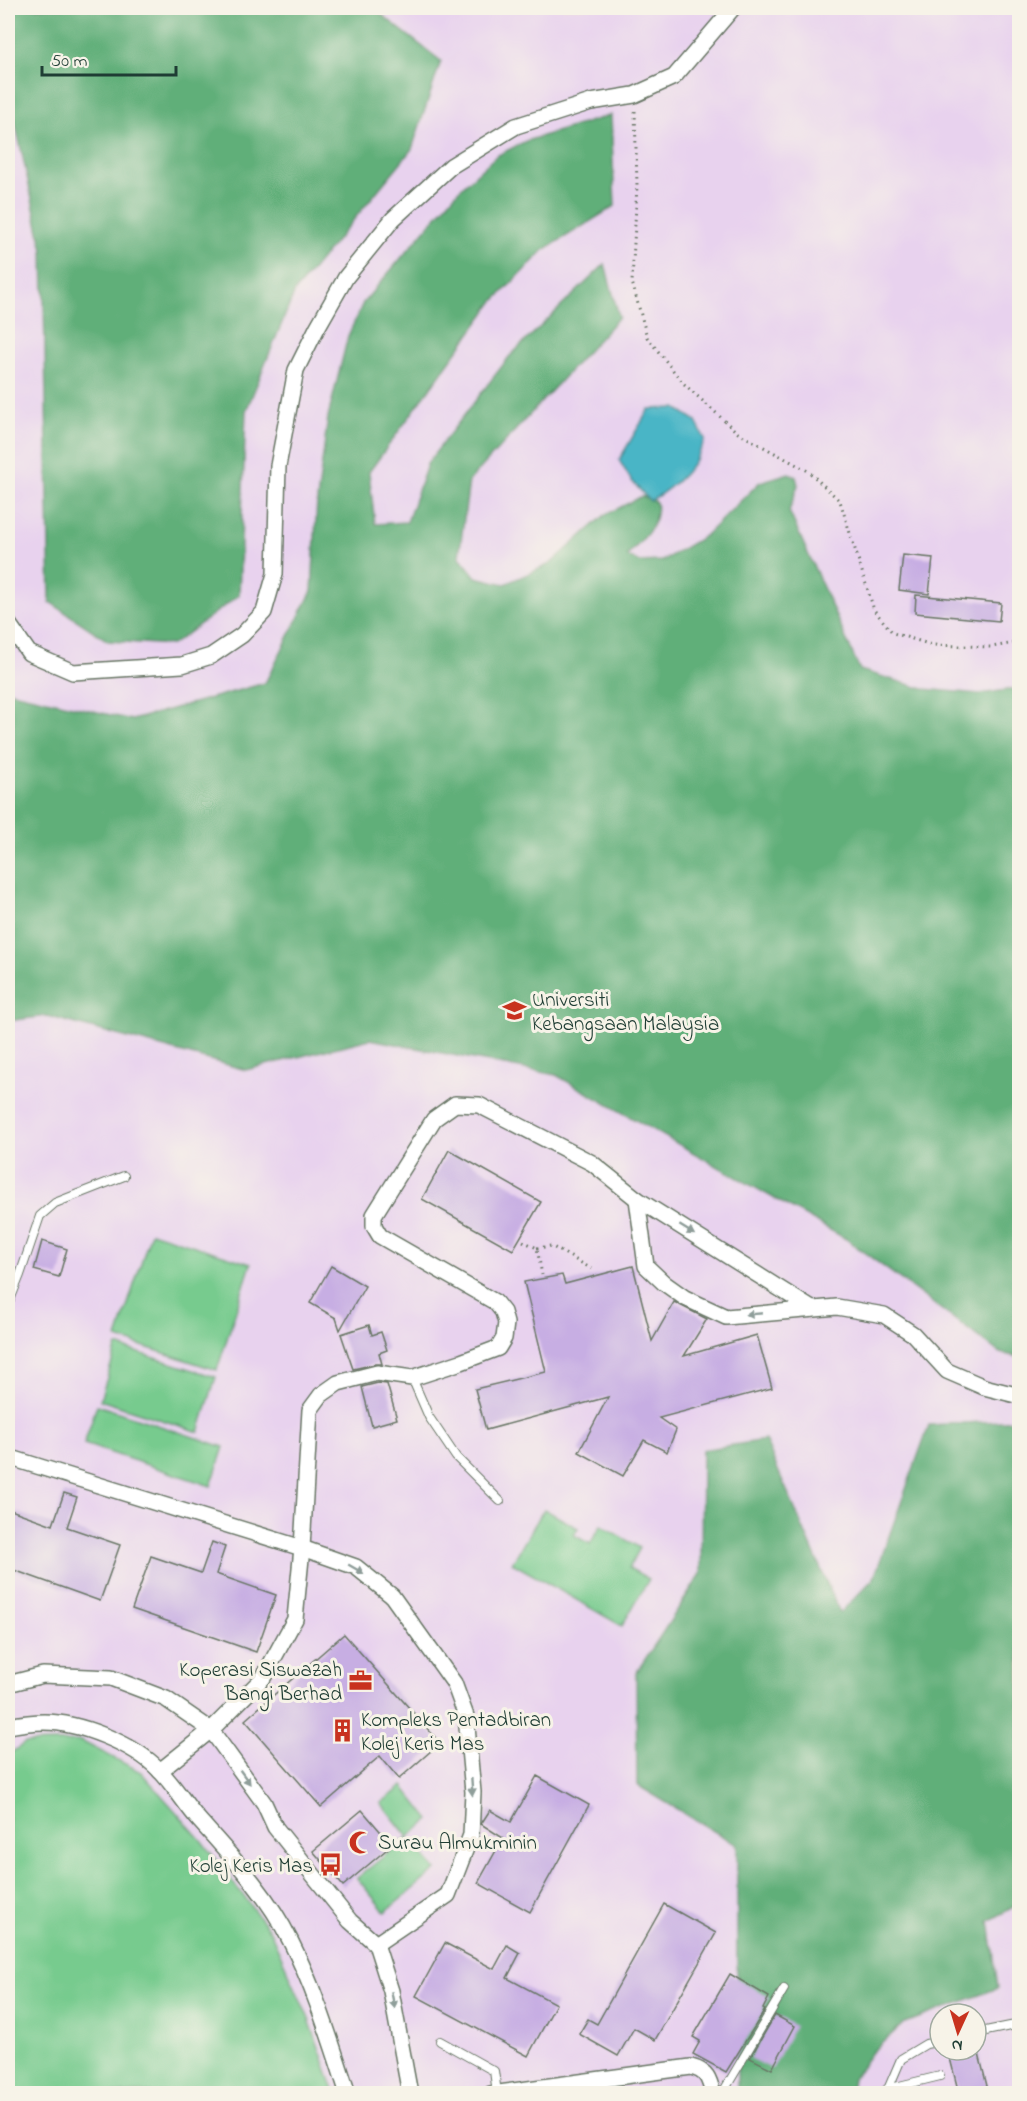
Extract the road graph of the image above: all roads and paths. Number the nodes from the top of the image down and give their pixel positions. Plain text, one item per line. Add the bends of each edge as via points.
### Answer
1 (733, 8) edge
2 (634, 95) junction
3 (8, 623) edge
4 (1020, 642) edge
5 (124, 1176) dead end
6 (637, 1198) junction
7 (523, 1241) dead end
8 (537, 1248) junction
9 (592, 1269) dead end
10 (542, 1275) dead end
11 (8, 1305) edge
12 (812, 1309) junction
13 (412, 1378) junction
14 (1020, 1396) edge
15 (8, 1457) edge
16 (500, 1501) dead end
17 (302, 1548) junction
18 (8, 1684) edge
19 (8, 1726) edge
20 (211, 1730) junction
21 (160, 1771) junction
22 (376, 1944) junction
23 (784, 1989) dead end
24 (1019, 2026) edge
25 (988, 2031) edge
26 (440, 2041) dead end
27 (928, 2044) edge
28 (940, 2076) dead end
29 (565, 2089) edge
30 (886, 2091) edge
31 (494, 2093) edge
32 (348, 2094) edge
33 (410, 2094) edge
34 (713, 2094) edge
35 (722, 2094) edge

1 - 2 street via 674,77
2 - 3 street via 591,102 516,126 451,166 393,219 346,277 296,370 278,466 275,574 264,612 242,635 211,656 182,665 73,672 29,652
2 - 4 path via 637,185 632,282 647,337 683,383 738,433 808,471 840,501 874,610 893,633 932,645 992,647
5 - 11 lane via 55,1203 40,1216
6 -> 12 street
12 -> 6 street via 726,1317 685,1298 646,1266
6 - 13 street via 592,1164 478,1105 455,1104 434,1119 374,1215 374,1226 380,1236 495,1302 506,1323 498,1348
7 - 8 path
8 - 9 path via 551,1246
8 - 10 path
12 - 14 street via 837,1307 884,1315 913,1334 947,1371
13 - 16 lane via 429,1417 456,1457
13 - 17 street via 377,1373 338,1383 321,1395 310,1410
15 - 17 street
17 - 20 street via 295,1619 264,1678
17 -> 22 street via 356,1567 392,1596 454,1683 465,1716 473,1792 471,1835 448,1895
18 - 20 street via 43,1675 111,1678 166,1699
19 - 21 street via 45,1722 93,1731 143,1755
20 - 21 street
20 -> 22 street via 264,1803 275,1827 350,1921
21 - 32 street via 233,1858 290,1938
22 -> 33 street via 391,1991
23 - 35 lane
24 - 25 lane
26 - 31 lane via 494,2071
27 - 30 lane via 901,2059
28 - 30 lane
29 - 31 street
29 - 34 street via 691,2067 709,2076

